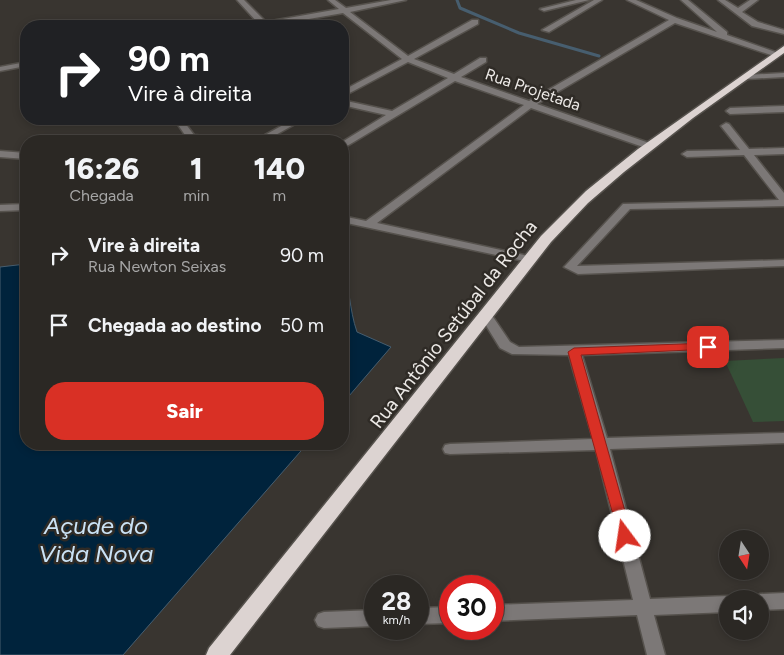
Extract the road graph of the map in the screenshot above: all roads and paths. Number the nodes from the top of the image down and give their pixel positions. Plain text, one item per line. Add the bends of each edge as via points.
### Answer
1 (240, 0) edge
2 (331, 0) edge
3 (403, 0) edge
4 (586, 0) edge
5 (599, 0) edge
6 (630, 0) edge
7 (684, 0) edge
8 (721, 0) edge
9 (755, 0) edge
10 (544, 9) dead end
11 (345, 11) junction
12 (737, 12) junction
13 (258, 20) edge
14 (296, 20) edge
15 (674, 20) junction
16 (475, 22) dead end
17 (546, 30) dead end
18 (784, 32) edge
19 (730, 39) junction
20 (780, 52) edge
21 (406, 58) junction
22 (483, 60) dead end
23 (20, 65) edge
24 (0, 69) edge
25 (784, 75) edge
26 (768, 76) junction
27 (453, 77) junction
28 (746, 77) junction
29 (784, 86) edge
30 (349, 91) edge
31 (532, 103) junction
32 (349, 104) edge
33 (784, 109) edge
34 (730, 111) dead end
35 (392, 114) junction
36 (289, 125) edge
37 (726, 126) dead end
38 (270, 135) edge
39 (349, 142) edge
40 (649, 146) junction
41 (784, 151) edge
42 (748, 152) junction
43 (0, 154) edge
44 (687, 154) dead end
45 (20, 156) edge
46 (784, 202) edge
47 (20, 206) edge
48 (0, 208) edge
49 (349, 220) edge
50 (369, 224) junction
51 (529, 260) junction
52 (784, 264) edge
53 (485, 314) junction
54 (784, 344) edge
55 (574, 352) junction
56 (784, 438) edge
57 (602, 446) junction
58 (450, 449) dead end
59 (784, 601) edge
60 (769, 602) edge
61 (719, 604) edge
62 (643, 607) junction
63 (504, 613) edge
64 (364, 618) edge
65 (324, 620) dead end
66 (216, 655) edge
67 (656, 655) edge

1 - 13 street
2 - 11 street, Rua Projetada
3 - 11 street
4 - 10 street
5 - 17 street
6 - 15 street
7 - 19 street
8 - 12 street
9 - 12 street
11 - 14 street
11 - 21 street, Rua Projetada
12 - 18 street via 755,24
15 - 19 street
15 - 31 street
16 - 21 street
19 - 20 street
20 - 28 highway, Rua Antônio Setúbal da Rocha
21 - 27 street, Rua Projetada
21 - 30 street
22 - 27 street
23 - 24 street
25 - 26 street
26 - 28 street
26 - 29 street
27 - 31 street, Rua Projetada
27 - 35 street
28 - 40 highway, Rua Antônio Setúbal da Rocha
31 - 40 street, Rua Projetada
31 - 50 street
32 - 35 street
33 - 34 street
35 - 39 street
36 - 38 street
37 - 42 street
40 - 51 highway, Rua Antônio Setúbal da Rocha via 597,188
41 - 42 street
42 - 44 street
42 - 46 street
43 - 45 street
46 - 52 street via 633,205 623,208 570,264 578,271
47 - 48 street
49 - 50 street
50 - 51 street
51 - 53 highway, Rua Antônio Setúbal da Rocha
53 - 55 street via 511,350
53 - 66 highway, Rua Antônio Setúbal da Rocha
54 - 55 street
55 - 57 street
56 - 57 street
57 - 58 street
57 - 62 street
59 - 60 street
61 - 62 street
62 - 63 street
62 - 67 street
64 - 65 street

